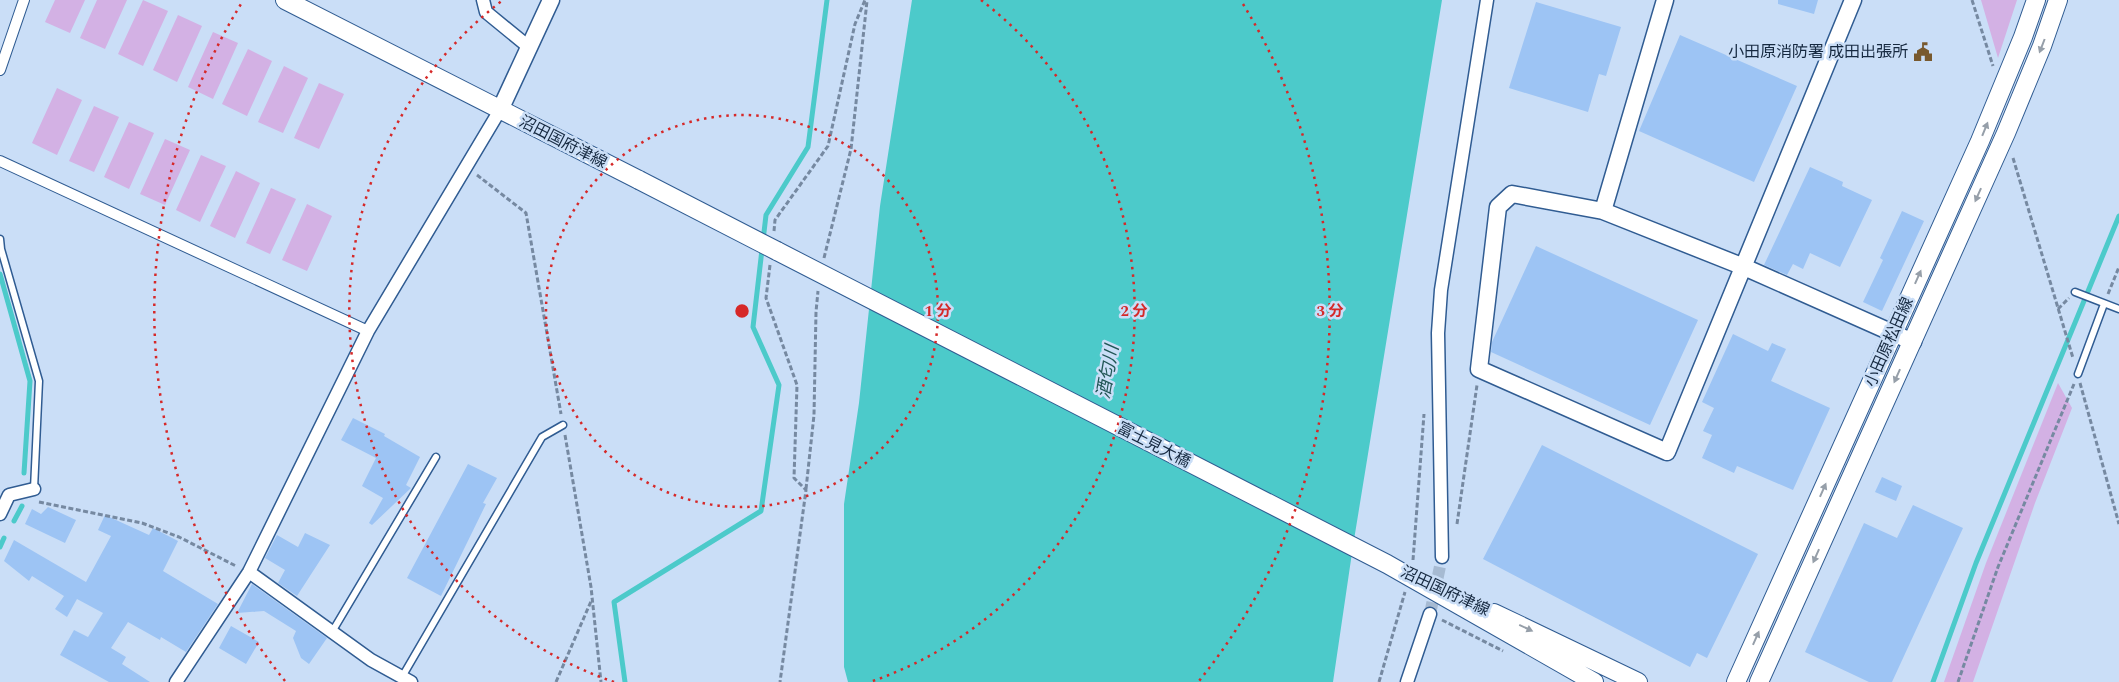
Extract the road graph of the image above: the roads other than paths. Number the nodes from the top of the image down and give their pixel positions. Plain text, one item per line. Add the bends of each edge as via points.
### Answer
1 (24, 0) edge
2 (285, 0) edge
3 (483, 0) edge
4 (551, 0) edge
5 (1488, 0) edge
6 (1665, 0) edge
7 (1853, 0) edge
8 (2036, 0) edge
9 (2058, 0) edge
10 (530, 48) junction
11 (0, 70) edge
12 (500, 110) junction
13 (0, 161) edge
14 (1603, 211) junction
15 (0, 239) edge
16 (1744, 266) junction
17 (841, 284) joint
18 (2075, 292) dead end
19 (2104, 304) junction
20 (2119, 309) edge
21 (368, 331) junction
22 (1893, 334) junction
23 (1913, 342) junction
24 (2078, 374) road end
25 (563, 425) road end
26 (436, 457) dead end
27 (32, 490) joint
28 (0, 514) edge
29 (1442, 557) tunnel mouth
30 (1387, 564) joint
31 (249, 572) junction
32 (1410, 576) junction
33 (1430, 614) tunnel mouth
34 (332, 632) junction
35 (404, 680) edge
36 (176, 682) edge
37 (1407, 682) edge
38 (1594, 682) edge
39 (1638, 682) edge
40 (1736, 682) edge
41 (1759, 682) edge

1 - 11 street
2 - 12 main road, 沼田国府津線
3 - 10 street via 486,12
4 - 10 street
5 - 29 street via 1441,290 1438,333
6 - 14 street
7 - 16 street
22 -> 8 main road, 小田原松田線 via 1980,140
9 -> 23 main road, 小田原松田線 via 2006,133
10 - 12 street
12 - 17 main road, 沼田国府津線, bridge
12 - 21 street
13 - 21 street
14 - 16 street
14 - 16 street via 1512,194 1498,207 1479,369 1667,452
15 - 27 lane via 39,381
16 - 22 street
17 - 30 main road, 富士見大橋
18 - 19 lane
19 - 20 lane
19 - 24 lane
21 - 31 street
22 - 23 street
40 -> 22 main road, 小田原松田線
23 -> 41 main road, 小田原松田線
25 - 35 lane via 542,437
26 - 34 lane
27 - 28 street via 9,495
30 - 32 main road, 沼田国府津線
31 - 34 street
31 - 36 street
32 - 38 main road, 沼田国府津線
32 -> 39 main road, 沼田国府津線
33 - 37 street
34 - 35 street

